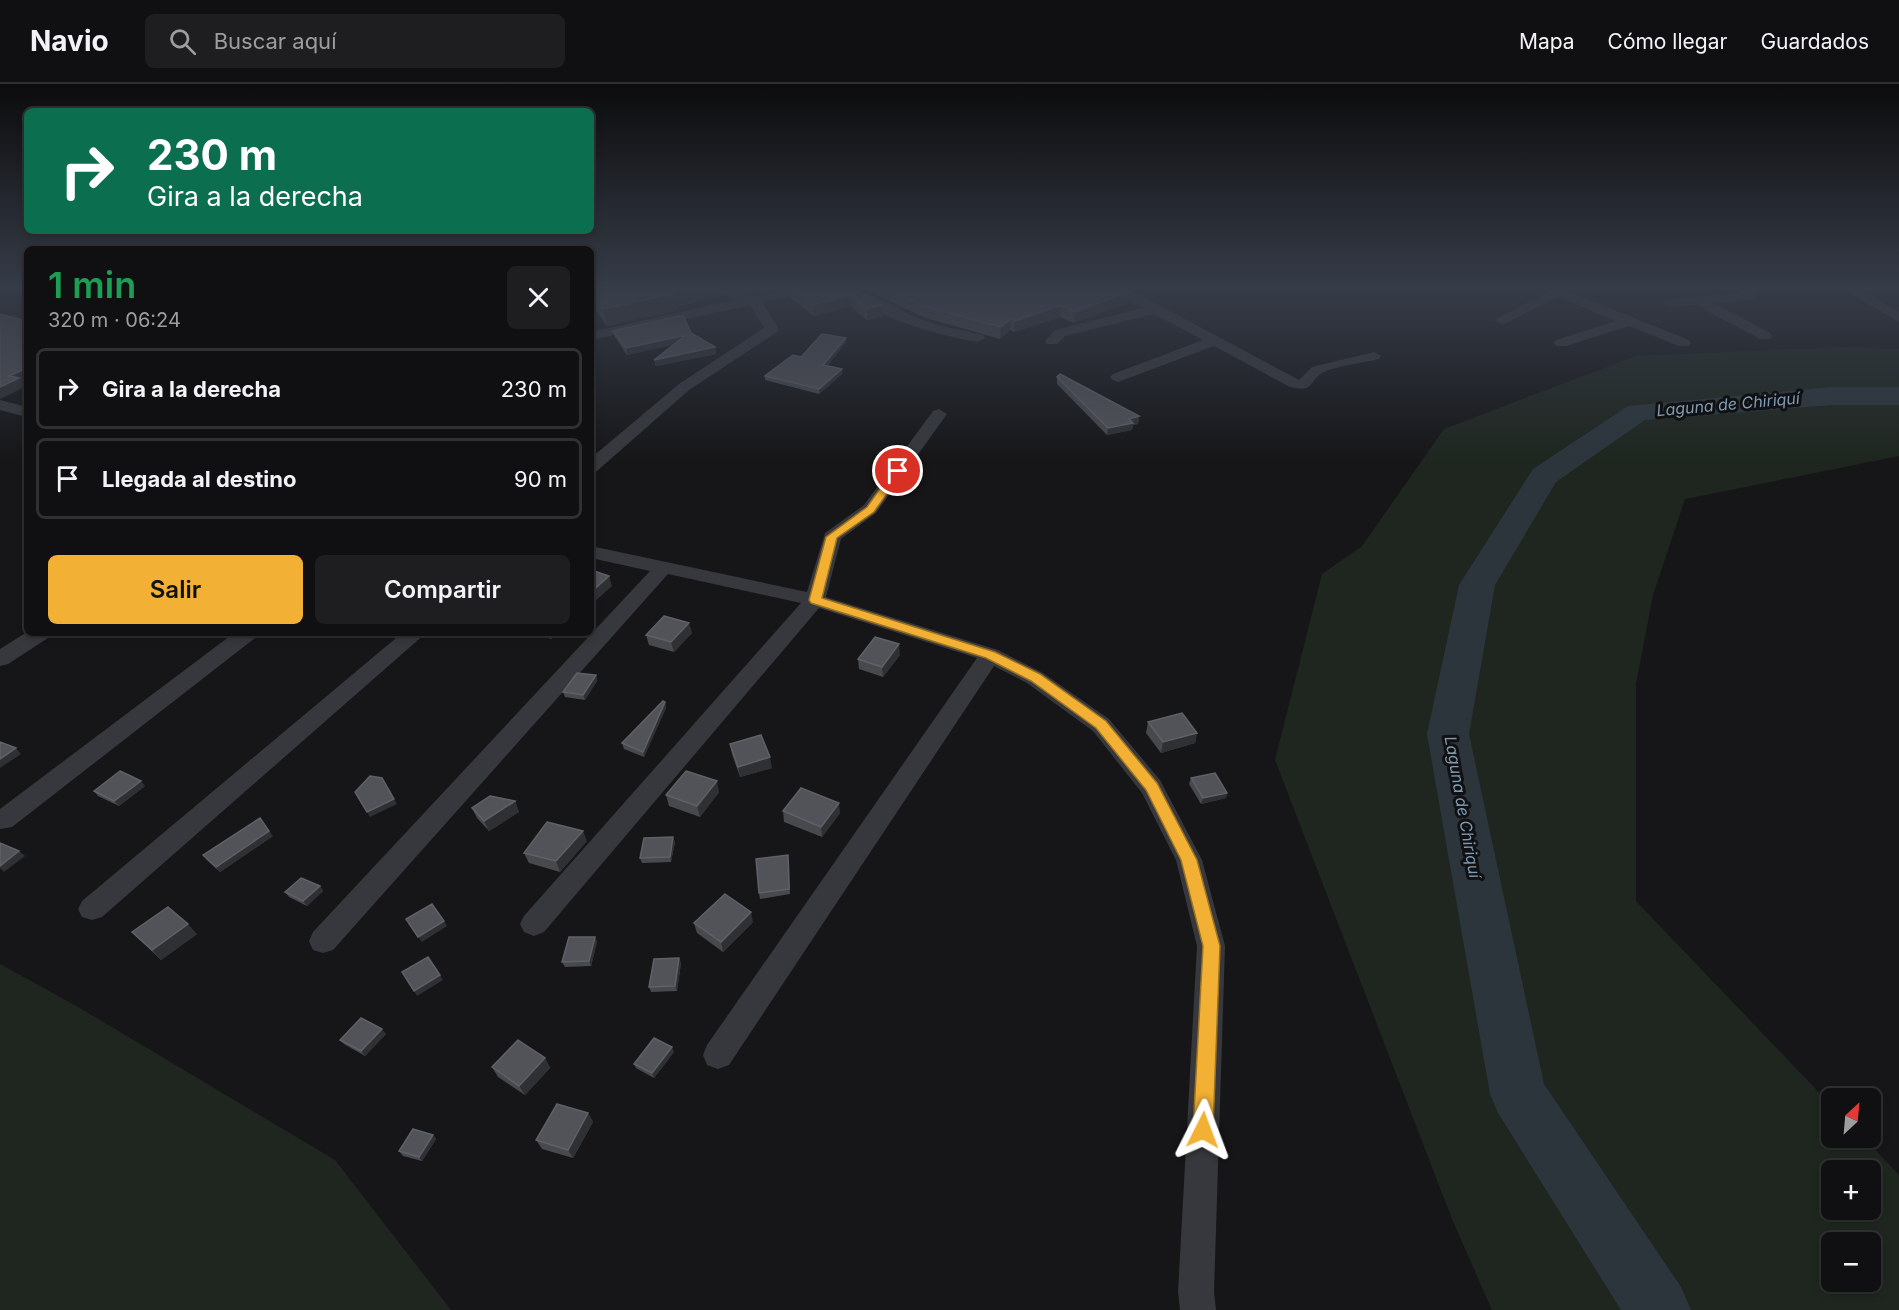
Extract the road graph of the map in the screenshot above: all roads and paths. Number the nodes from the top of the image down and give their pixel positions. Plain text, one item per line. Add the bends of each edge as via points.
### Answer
1 (746, 347) edge
2 (1198, 347) edge
3 (1227, 347) edge
4 (1374, 356) dead end
5 (1118, 376) dead end
6 (0, 405) edge
7 (24, 411) edge
8 (939, 414) dead end
9 (594, 464) edge
10 (594, 553) edge
11 (663, 568) junction
12 (816, 600) junction
13 (36, 636) edge
14 (244, 636) edge
15 (412, 636) edge
16 (990, 655) junction
17 (0, 659) edge
18 (3, 820) dead end
19 (92, 909) dead end
20 (534, 924) dead end
21 (323, 941) dead end
22 (718, 1055) dead end
23 (1198, 1310) edge

1 - 9 street via 684,387
2 - 5 street
3 - 4 street via 1303,386 1317,369
6 - 7 street
8 - 12 street via 870,509 832,537
10 - 11 street
11 - 12 street
11 - 21 street
12 - 16 street
12 - 20 street
13 - 17 street
14 - 18 street
15 - 19 street
16 - 22 street
16 - 23 street via 1035,678 1101,725 1151,787 1189,860 1211,946

